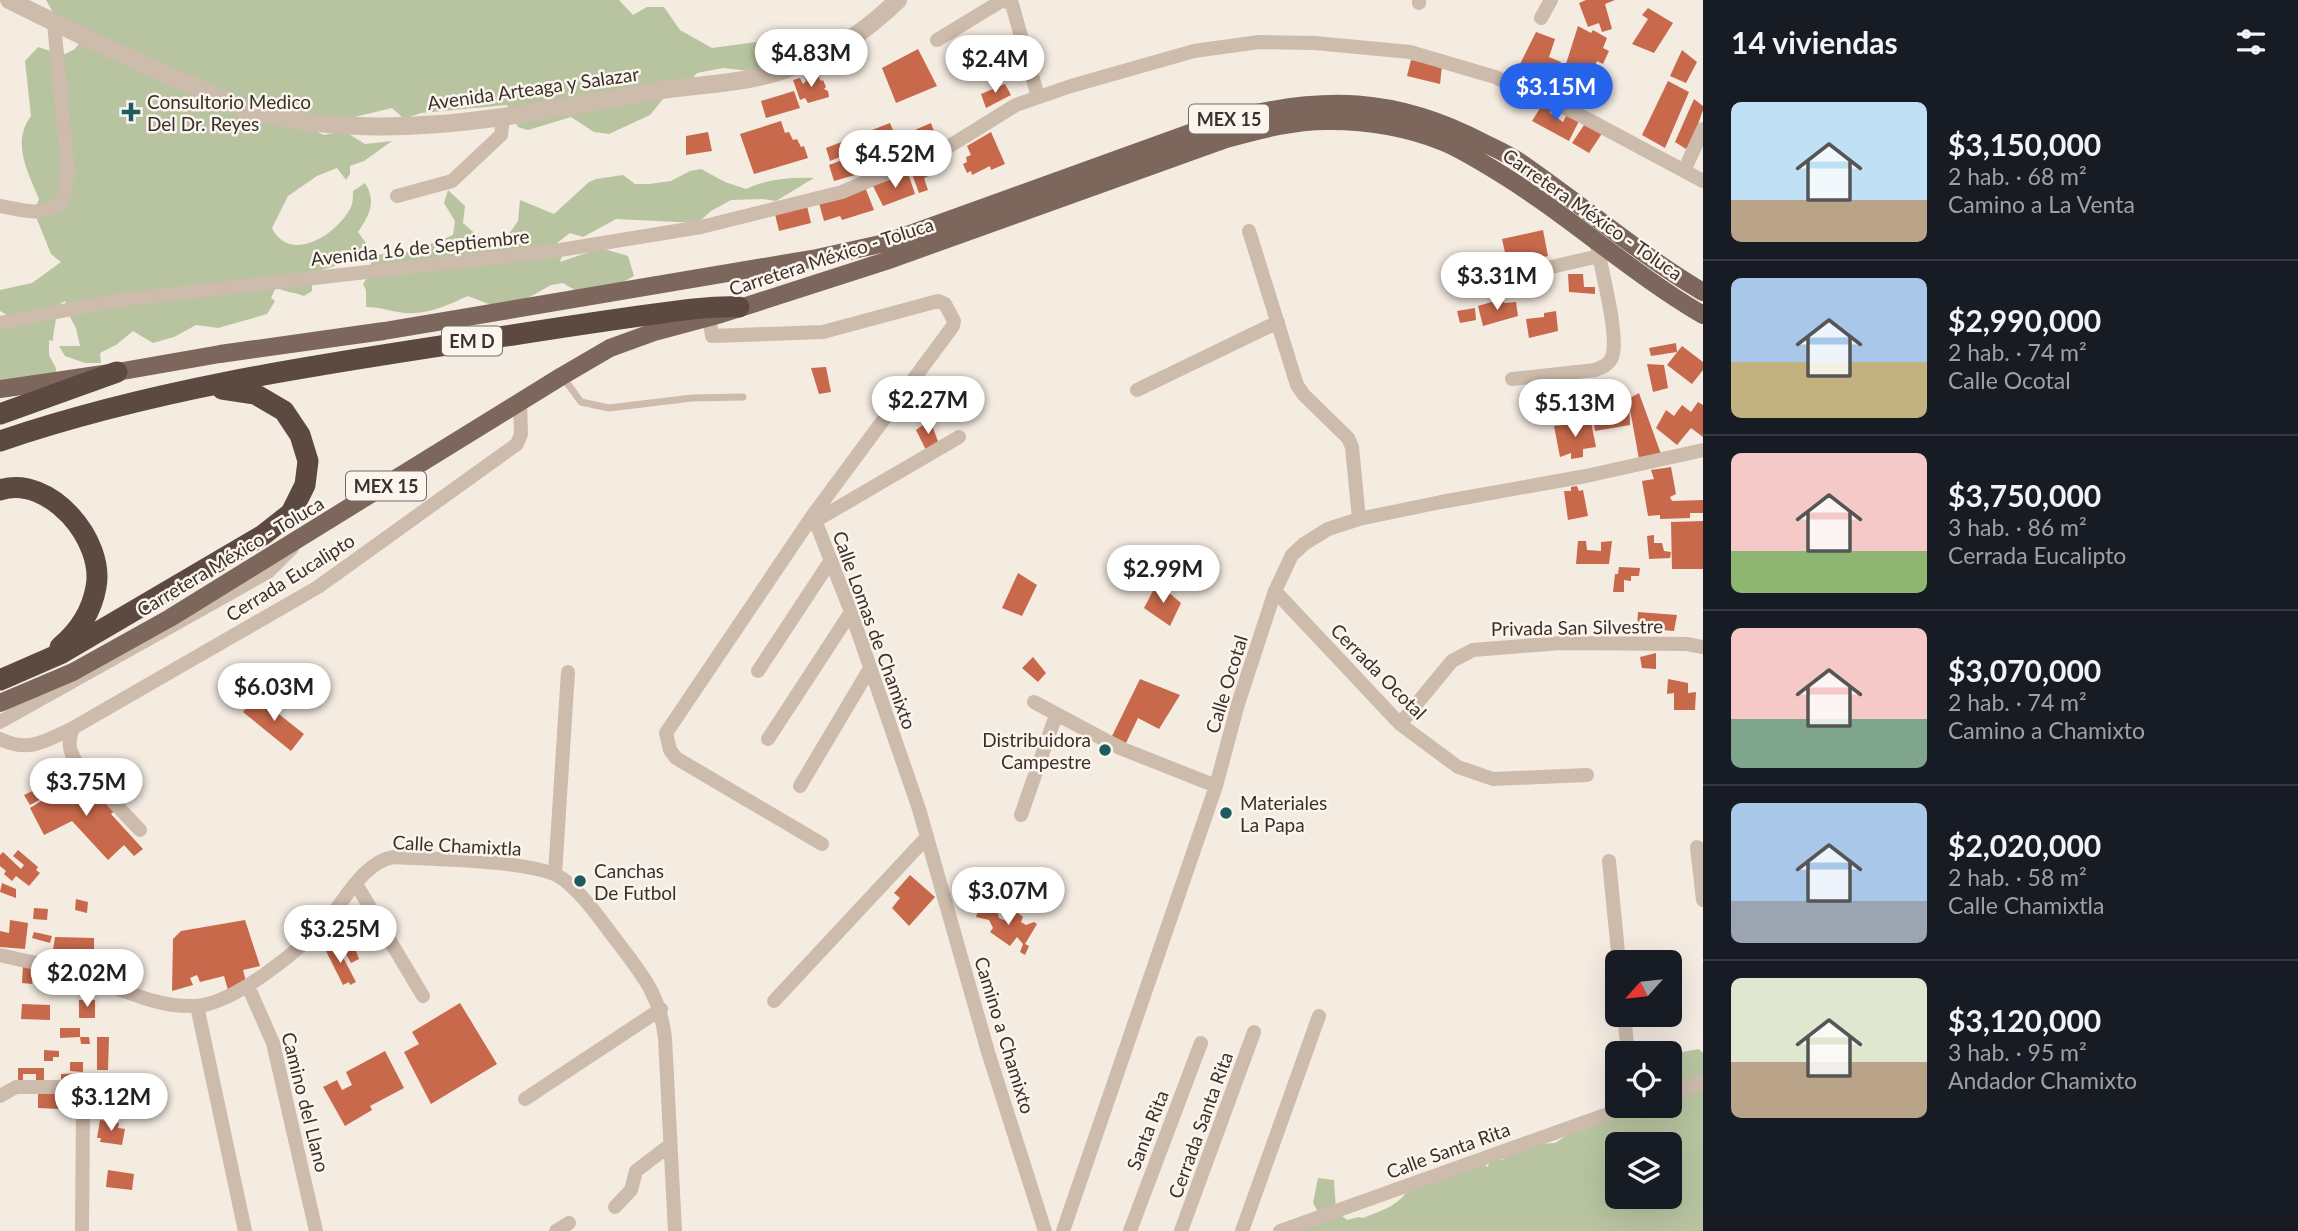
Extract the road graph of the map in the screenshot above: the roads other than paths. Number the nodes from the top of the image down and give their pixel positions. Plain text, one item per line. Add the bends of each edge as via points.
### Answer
1 (9, 0) edge
2 (898, 0) edge
3 (1551, 0) edge
4 (1541, 18) dead end
5 (54, 23) junction
6 (937, 40) dead end
7 (1038, 97) junction
8 (503, 118) junction
9 (1703, 129) edge
10 (1684, 172) junction
11 (1703, 181) edge
12 (397, 196) dead end
13 (0, 206) edge
14 (1249, 231) dead end
15 (1597, 249) junction
16 (1453, 265) dead end
17 (1703, 292) edge
18 (739, 307) junction
19 (1703, 315) edge
20 (709, 317) junction
21 (1279, 322) junction
22 (0, 323) edge
23 (117, 372) junction
24 (562, 376) junction
25 (1512, 379) dead end
26 (206, 386) junction
27 (0, 389) edge
28 (1137, 390) dead end
29 (743, 397) dead end
30 (520, 402) junction
31 (0, 414) edge
32 (959, 437) dead end
33 (0, 441) edge
34 (1703, 450) edge
35 (0, 490) edge
36 (814, 518) junction
37 (1359, 519) junction
38 (304, 537) junction
39 (831, 560) junction
40 (1275, 592) junction
41 (850, 612) junction
42 (1703, 647) edge
43 (42, 662) junction
44 (870, 670) junction
45 (758, 671) dead end
46 (568, 672) dead end
47 (0, 680) edge
48 (1034, 702) dead end
49 (0, 704) edge
50 (1056, 715) junction
51 (0, 722) edge
52 (1400, 724) junction
53 (73, 728) junction
54 (0, 739) edge
55 (768, 739) dead end
56 (1587, 775) dead end
57 (800, 786) dead end
58 (1216, 786) junction
59 (919, 810) joint
60 (1021, 815) dead end
61 (140, 830) dead end
62 (927, 837) junction
63 (822, 844) dead end
64 (1698, 847) dead end
65 (1609, 861) dead end
66 (555, 874) junction
67 (356, 884) junction
68 (1703, 900) edge
69 (1618, 950) edge
70 (0, 955) edge
71 (248, 986) junction
72 (423, 996) dead end
73 (774, 1001) dead end
74 (197, 1006) junction
75 (661, 1009) junction
76 (1318, 1016) dead end
77 (1254, 1032) dead end
78 (1201, 1043) dead end
79 (1703, 1082) edge
80 (1682, 1089) edge
81 (0, 1096) edge
82 (525, 1099) dead end
83 (1605, 1115) edge
84 (670, 1145) junction
85 (615, 1207) dead end
86 (82, 1231) edge
87 (245, 1231) edge
88 (316, 1231) edge
89 (675, 1231) edge
90 (1045, 1231) edge
91 (1063, 1231) edge
92 (1130, 1231) edge
93 (1181, 1231) edge
94 (1242, 1231) edge
95 (1280, 1231) edge

1 - 5 street, Avenida Arteaga y Salazar
2 - 8 street, Avenida Arteaga y Salazar via 845,44 784,71
3 - 4 street
5 - 8 street, Avenida Arteaga y Salazar via 257,113 348,127 427,126
5 - 13 street via 68,172 63,201 51,210 35,212
6 - 7 street via 1003,0 1013,4
7 - 10 street, Avenida 16 de Septiembre via 1194,51 1259,42 1410,52 1495,77 1546,99
7 - 22 street, Avenida 16 de Septiembre via 948,146 842,192 701,227 554,251 119,300
8 - 12 street via 501,135 452,181
9 - 10 street
10 - 11 street, Avenida 16 de Septiembre
14 - 21 street
15 - 16 street via 1491,281 1463,277
15 - 18 main road, Carretera México - Toluca / MEX 15 via 1516,183 1440,140 1363,123 1304,122 1226,139 952,238
15 - 19 main road, Carretera México - Toluca / MEX 15
15 - 25 street via 1615,341 1609,363 1595,370
17 - 23 main road, Carretera México - Toluca / MEX 15 via 1519,161 1461,131 1371,105 1310,104 1226,120 885,243 384,331
18 - 20 main road, Carretera México - Toluca / MEX 15
18 - 26 highway, EM D via 629,317
20 - 24 main road, Carretera México - Toluca / MEX 15 via 610,348
20 - 36 street, Calle Lomas de Chamixto via 712,336 823,332 938,301 950,311 953,326
21 - 28 street
21 - 37 street via 1297,385 1349,438
23 - 27 main road, Carretera México - Toluca / MEX 15
23 - 31 highway
24 - 29 lane via 582,402 609,408
24 - 30 main road, Carretera México - Toluca / MEX 15
26 - 33 highway, EM D
26 - 43 highway via 255,394 285,411 300,435 308,461 305,485 291,513 263,535
30 - 38 main road, Carretera México - Toluca / MEX 15
30 - 53 street, Cerrada Eucalipto via 517,444 318,587
32 - 36 street
34 - 37 street, Calle Ocotal
35 - 43 highway via 29,489 56,501 79,524 93,554 97,585 87,615 70,639
36 - 39 street, Calle Lomas de Chamixto
36 - 63 street via 667,733 676,758
37 - 40 street, Calle Ocotal via 1328,529 1304,544 1292,555
38 - 49 main road, Carretera México - Toluca / MEX 15 via 73,672
38 - 51 street via 268,572
39 - 41 street, Calle Lomas de Chamixto
39 - 45 street
40 - 52 street, Cerrada Ocotal
40 - 58 street, Calle Ocotal
41 - 44 street, Calle Lomas de Chamixto
41 - 55 street
42 - 52 street, Privada San Silvestre via 1560,643 1473,650 1452,661
43 - 47 highway
44 - 57 street
44 - 59 street, Calle Lomas de Chamixto
46 - 66 street
48 - 50 street
50 - 58 street via 1120,748
50 - 60 street
52 - 56 street, Cerrada Ocotal via 1458,767 1493,779
53 - 54 street, Cerrada Eucalipto via 26,747
53 - 61 street via 68,748 72,756
58 - 91 street, Calle Ocotal
59 - 62 street, Camino a Chamixto
62 - 73 street
62 - 90 street, Camino a Chamixto
64 - 68 street
65 - 69 street
66 - 67 street, Calle Chamixtla via 502,864 394,857 378,862
66 - 75 street via 596,914 647,982
67 - 71 street, Calle Chamixtla via 315,932
67 - 72 street
70 - 74 street, Calle Chamixtla via 72,971 167,1004
71 - 74 street, Calle Chamixtla via 220,1001
71 - 88 street, Camino del Llano via 273,1043
74 - 87 street
75 - 82 street
75 - 84 street
76 - 94 street
77 - 93 street, Cerrada Santa Rita
78 - 92 street, Santa Rita
79 - 80 street
81 - 86 street via 16,1087 69,1087 79,1093 83,1108
83 - 95 street, Calle Santa Rita
84 - 85 street via 640,1167 631,1190
84 - 89 street

